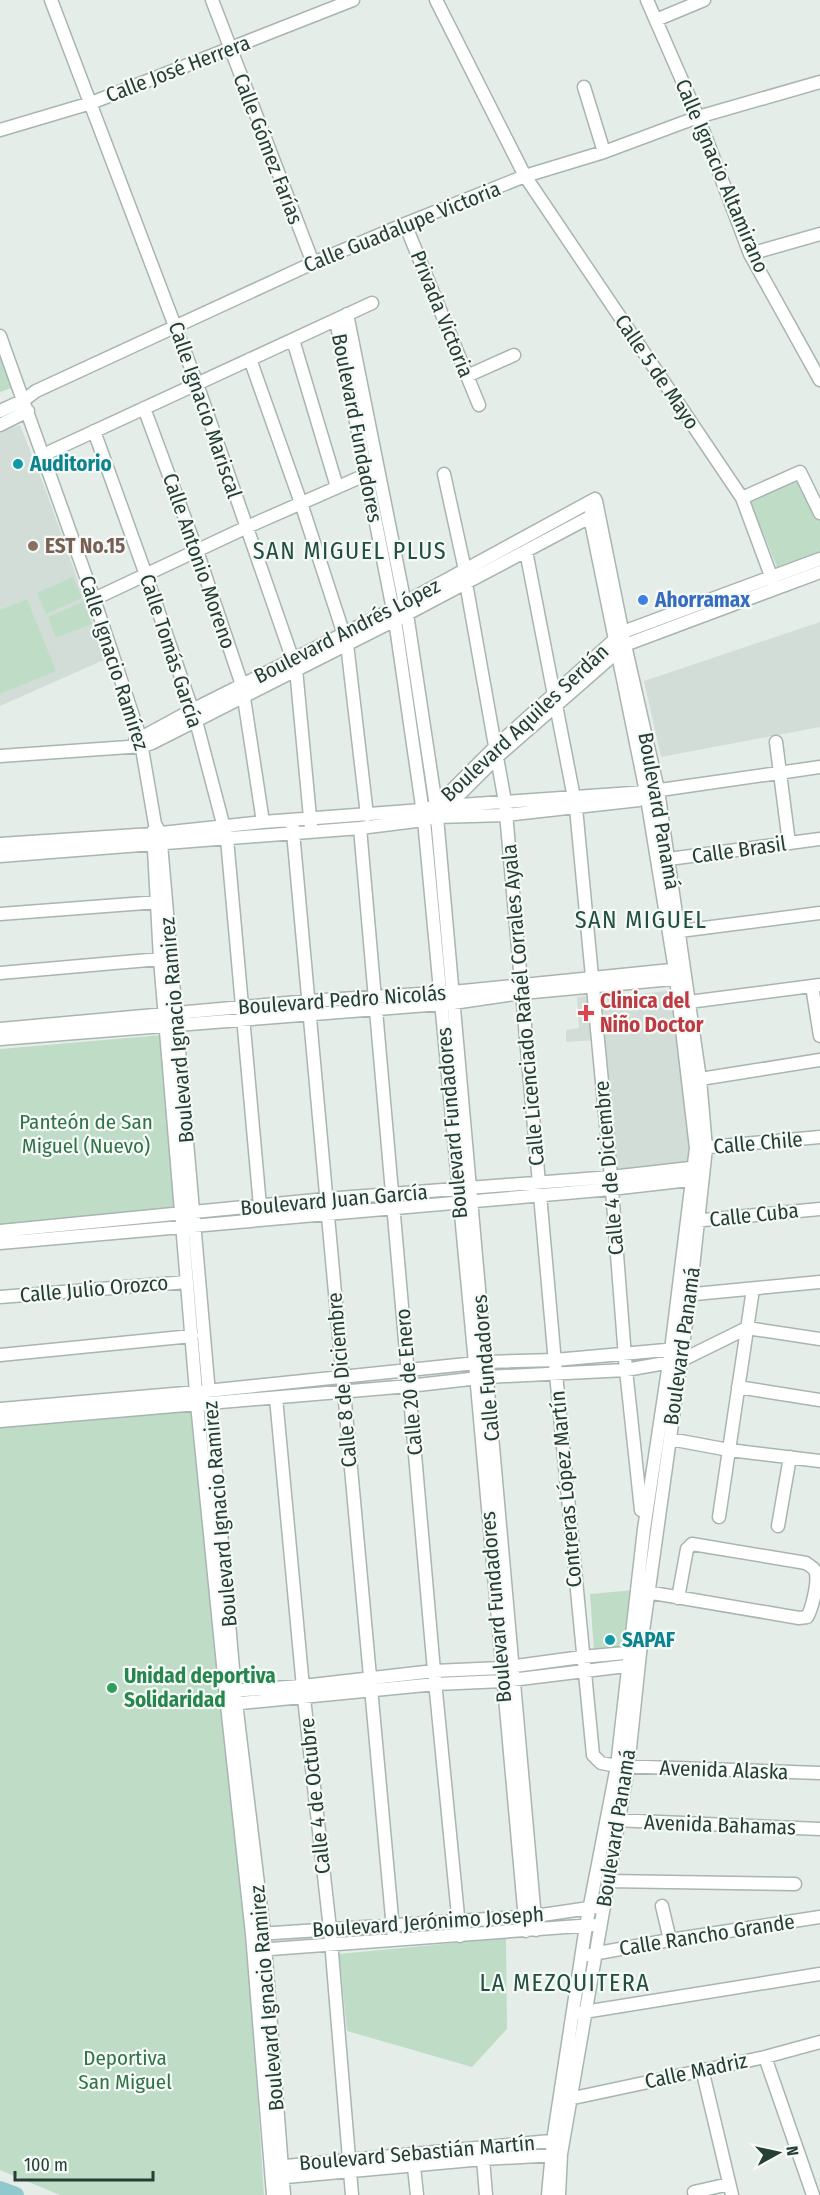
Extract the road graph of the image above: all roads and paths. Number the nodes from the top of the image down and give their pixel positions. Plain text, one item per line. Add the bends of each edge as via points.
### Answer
1 (51, 0) edge
2 (212, 0) edge
3 (353, 0) edge
4 (436, 0) edge
5 (647, 0) edge
6 (704, 0) edge
7 (656, 20) junction
8 (230, 50) junction
9 (820, 82) edge
10 (584, 87) dead end
11 (91, 103) junction
12 (698, 117) junction
13 (0, 130) edge
14 (604, 152) junction
15 (525, 176) junction
16 (405, 224) junction
17 (820, 234) edge
18 (750, 254) junction
19 (313, 263) junction
20 (372, 303) dead end
21 (341, 317) junction
22 (176, 325) junction
23 (0, 336) edge
24 (293, 340) junction
25 (514, 356) dead end
26 (250, 359) junction
27 (467, 376) junction
28 (820, 380) edge
29 (197, 384) junction
30 (26, 405) junction
31 (479, 405) dead end
32 (144, 408) junction
33 (0, 411) edge
34 (0, 424) edge
35 (94, 431) junction
36 (43, 455) junction
37 (372, 472) junction
38 (444, 474) dead end
39 (337, 487) junction
40 (742, 498) junction
41 (595, 500) junction
42 (301, 503) junction
43 (819, 510) edge
44 (590, 517) junction
45 (247, 527) junction
46 (197, 551) junction
47 (526, 551) junction
48 (820, 559) edge
49 (820, 572) edge
50 (146, 575) junction
51 (466, 576) junction
52 (773, 583) junction
53 (94, 599) junction
54 (400, 611) junction
55 (345, 638) junction
56 (619, 642) junction
57 (294, 664) junction
58 (244, 690) junction
59 (554, 701) junction
60 (194, 716) junction
61 (142, 742) junction
62 (776, 742) dead end
63 (496, 751) junction
64 (0, 756) edge
65 (820, 767) edge
66 (781, 772) junction
67 (652, 795) junction
68 (505, 802) junction
69 (575, 802) junction
70 (450, 806) junction
71 (437, 811) junction
72 (367, 815) junction
73 (423, 815) junction
74 (506, 815) junction
75 (263, 822) junction
76 (311, 825) junction
77 (293, 827) junction
78 (360, 828) junction
79 (226, 833) junction
80 (156, 836) junction
81 (820, 839) edge
82 (789, 843) junction
83 (0, 844) edge
84 (0, 856) edge
85 (663, 860) junction
86 (158, 902) junction
87 (820, 913) edge
88 (0, 914) edge
89 (674, 931) junction
90 (160, 959) junction
91 (0, 973) edge
92 (680, 974) junction
93 (593, 982) junction
94 (816, 986) edge
95 (522, 988) junction
96 (447, 997) junction
97 (376, 1003) junction
98 (684, 1003) junction
99 (309, 1007) junction
100 (244, 1013) junction
101 (171, 1020) junction
102 (0, 1029) edge
103 (820, 1036) edge
104 (0, 1039) edge
105 (820, 1060) edge
106 (695, 1079) junction
107 (820, 1137) edge
108 (701, 1148) junction
109 (697, 1173) junction
110 (611, 1183) junction
111 (464, 1188) junction
112 (540, 1189) junction
113 (326, 1199) junction
114 (393, 1201) junction
115 (465, 1202) junction
116 (260, 1206) junction
117 (820, 1209) edge
118 (327, 1214) junction
119 (188, 1219) junction
120 (693, 1221) junction
121 (0, 1231) edge
122 (0, 1243) edge
123 (187, 1282) junction
124 (820, 1282) edge
125 (753, 1289) junction
126 (684, 1295) junction
127 (0, 1297) edge
128 (747, 1328) junction
129 (192, 1336) junction
130 (820, 1339) edge
131 (625, 1354) junction
132 (0, 1355) edge
133 (676, 1355) junction
134 (555, 1360) junction
135 (481, 1363) junction
136 (408, 1370) junction
137 (626, 1370) junction
138 (556, 1374) junction
139 (341, 1376) junction
140 (482, 1377) junction
141 (409, 1386) junction
142 (738, 1387) junction
143 (343, 1391) junction
144 (201, 1395) junction
145 (276, 1398) junction
146 (820, 1400) edge
147 (211, 1403) junction
148 (0, 1409) edge
149 (0, 1421) edge
150 (670, 1438) junction
151 (729, 1450) junction
152 (790, 1457) junction
153 (820, 1461) edge
154 (719, 1517) dead end
155 (778, 1526) dead end
156 (644, 1529) junction
157 (643, 1591) junction
158 (678, 1598) junction
159 (582, 1657) junction
160 (634, 1658) junction
161 (507, 1667) junction
162 (583, 1670) junction
163 (435, 1677) junction
164 (369, 1678) junction
165 (508, 1680) junction
166 (230, 1691) junction
167 (303, 1692) junction
168 (370, 1692) junction
169 (231, 1704) junction
170 (623, 1767) junction
171 (820, 1773) edge
172 (607, 1820) junction
173 (620, 1821) junction
174 (820, 1829) edge
175 (607, 1881) junction
176 (795, 1884) dead end
177 (603, 1906) junction
178 (662, 1906) dead end
179 (589, 1908) junction
180 (530, 1916) junction
181 (820, 1917) edge
182 (458, 1920) junction
183 (393, 1925) junction
184 (600, 1925) junction
185 (586, 1926) junction
186 (330, 1929) junction
187 (531, 1931) junction
188 (258, 1934) junction
189 (460, 1936) junction
190 (394, 1940) junction
191 (670, 1940) junction
192 (331, 1944) junction
193 (259, 1950) junction
194 (594, 1954) junction
195 (581, 1955) junction
196 (820, 1974) edge
197 (585, 2012) junction
198 (572, 2013) junction
199 (820, 2042) edge
200 (765, 2057) junction
201 (702, 2069) junction
202 (565, 2100) junction
203 (558, 2140) junction
204 (556, 2155) junction
205 (483, 2159) junction
206 (413, 2160) junction
207 (350, 2165) junction
208 (276, 2172) junction
209 (730, 2189) edge
210 (694, 2192) dead end
211 (273, 2195) edge
212 (284, 2195) edge
213 (352, 2195) edge
214 (417, 2195) edge
215 (486, 2195) edge
216 (548, 2195) edge
217 (559, 2195) edge
218 (813, 2195) edge

1 - 11 street, Calle Ignacio Mariscal
2 - 8 street, Calle Gómez Farías
3 - 8 street, Calle José Herrera
4 - 15 street, Calle 5 de Mayo
5 - 7 street, Calle Ignacio Altamirano
6 - 7 street
7 - 12 street, Calle Ignacio Altamirano
8 - 11 street, Calle José Herrera
8 - 19 street, Calle Gómez Farías
9 - 12 street, Calle Guadalupe Victoria
10 - 14 street
11 - 13 street, Calle José Herrera
11 - 22 street, Calle Ignacio Mariscal
12 - 14 street, Calle Guadalupe Victoria
12 - 18 street, Calle Ignacio Altamirano
14 - 15 street, Calle Guadalupe Victoria
15 - 16 street, Calle Guadalupe Victoria
15 - 40 street, Calle 5 de Mayo
16 - 19 street, Calle Guadalupe Victoria
16 - 27 street, Privada Victoria
17 - 18 street
18 - 28 street, Calle Ignacio Altamirano
19 - 22 street, Calle Guadalupe Victoria
20 - 21 street
21 - 24 street
21 - 37 street, Boulevard Fundadores
22 - 29 street, Calle Ignacio Mariscal
22 - 30 street, Calle Guadalupe Victoria via 36,391
23 - 30 street, Calle Ignacio Ramírez
24 - 26 street
24 - 39 street
25 - 27 street
26 - 29 street
26 - 42 street
27 - 31 street, Privada Victoria
29 - 32 street
29 - 45 street, Calle Ignacio Mariscal
30 - 33 street, Calle Guadalupe Victoria
30 - 34 street, Calle Guadalupe Victoria
30 - 36 street, Calle Ignacio Ramírez
32 - 35 street
32 - 46 street, Calle Antonio Moreno
35 - 36 street
35 - 50 street, Calle Tomás García
36 - 53 street, Calle Ignacio Ramírez
37 - 39 street
37 - 54 street, Boulevard Fundadores
38 - 51 street
39 - 42 street
40 - 43 street via 800,472
40 - 52 street, Calle 5 de Mayo
41 - 44 street
41 - 51 street, Boulevard Andrés López
41 - 56 street, Boulevard Panamá
42 - 45 street
42 - 55 street
44 - 47 street, Boulevard Andrés López
44 - 56 street, Boulevard Panamá
45 - 46 street
45 - 57 street, Calle Ignacio Mariscal
46 - 50 street
46 - 58 street, Calle Antonio Moreno
47 - 51 street, Boulevard Andrés López
47 - 59 street, Calle 4 de Diciembre
48 - 52 street, Boulevard Aquiles Serdán
49 - 52 street, Boulevard Aquiles Serdán
50 - 53 street
50 - 60 street, Calle Tomás García
51 - 54 street, Boulevard Andrés López
51 - 63 street
52 - 56 street, Boulevard Aquiles Serdán
53 - 61 street, Calle Ignacio Ramírez
54 - 55 street, Boulevard Andrés López
54 - 71 street, Boulevard Fundadores
54 - 73 street, Boulevard Fundadores
55 - 57 street, Boulevard Andrés López
55 - 72 street
56 - 59 street, Boulevard Aquiles Serdán
56 - 67 street, Boulevard Panamá
57 - 58 street, Boulevard Andrés López
57 - 76 street, Calle Ignacio Mariscal
58 - 60 street, Boulevard Andrés López
58 - 75 street, Calle Antonio Moreno
59 - 63 street, Boulevard Aquiles Serdán
59 - 69 street, Calle 4 de Diciembre
60 - 61 street, Boulevard Andrés López
60 - 79 street, Calle Tomás García
61 - 64 street, Boulevard Andrés López
61 - 80 street, Calle Ignacio Ramírez
62 - 66 street
63 - 68 street
63 - 70 street, Boulevard Aquiles Serdán
63 - 71 street, Boulevard Aquiles Serdán
65 - 66 street
66 - 67 street
66 - 82 street
67 - 69 street
67 - 85 street, Boulevard Panamá
68 - 69 street
68 - 70 street
68 - 74 street, Calle Licenciado Rafaél Corrales Ayala
69 - 74 street
69 - 93 street, Calle 4 de Diciembre
70 - 71 street, Boulevard Aquiles Serdán
71 - 73 street, Boulevard Aquiles Serdán
71 - 74 street
71 - 96 street, Calle Fundadores
72 - 73 street, Boulevard Aquiles Serdán
72 - 76 street, Boulevard Aquiles Serdán
73 - 78 street, Boulevard Aquiles Serdán
73 - 96 street, Boulevard Fundadores
74 - 95 street, Calle Licenciado Rafaél Corrales Ayala
75 - 77 street, Boulevard Aquiles Serdán
75 - 79 street, Boulevard Aquiles Serdán
76 - 77 street, Boulevard Aquiles Serdán
76 - 78 street, Boulevard Aquiles Serdán
77 - 79 street, Boulevard Aquiles Serdán
77 - 99 street, Calle 8 de Diciembre
78 - 97 street, Calle 20 de Enero
79 - 80 street, Boulevard Aquiles Serdán
79 - 100 street
80 - 83 street, Boulevard Aquiles Serdán
80 - 84 street, Boulevard Aquiles Serdán
80 - 86 street, Boulevard Ignacio Ramirez
80 - 101 street, Boulevard Ignacio Ramirez
81 - 82 street, Calle Brasil
82 - 85 street, Calle Brasil
85 - 89 street, Boulevard Panamá
86 - 88 street
86 - 90 street, Boulevard Ignacio Ramirez
87 - 89 street
89 - 92 street, Boulevard Panamá
90 - 91 street
90 - 101 street, Boulevard Ignacio Ramirez
92 - 93 street, Boulevard Pedro Nicolás
92 - 98 street, Boulevard Panamá
93 - 95 street, Boulevard Pedro Nicolás
93 - 110 street, Calle 4 de Diciembre
94 - 98 street
94 - 103 street
95 - 96 street, Boulevard Pedro Nicolás
95 - 112 street, Calle Licenciado Rafaél Corrales Ayala
96 - 97 street, Boulevard Pedro Nicolás
96 - 111 street, Calle Fundadores
97 - 99 street, Boulevard Pedro Nicolás
97 - 114 street, Calle 20 de Enero
98 - 106 street, Boulevard Panamá
99 - 100 street, Boulevard Pedro Nicolás
99 - 113 street, Calle 8 de Diciembre
100 - 101 street, Boulevard Pedro Nicolás
100 - 116 street
101 - 102 street, Boulevard Pedro Nicolás
101 - 104 street, Boulevard Pedro Nicolás
101 - 119 street, Boulevard Ignacio Ramirez
105 - 106 street
106 - 108 street, Boulevard Panamá
107 - 108 street, Calle Chile
108 - 109 street, Boulevard Panamá
109 - 110 street, Boulevard Juan García
109 - 120 street, Boulevard Panamá
110 - 112 street, Boulevard Juan García
110 - 131 street, Calle 4 de Diciembre
111 - 112 street, Boulevard Juan García
111 - 114 street, Boulevard Juan García
111 - 115 street, Calle Fundadores
112 - 115 street, Boulevard Juan García
112 - 134 street, Contreras López Martín
113 - 114 street, Boulevard Juan García
113 - 116 street, Boulevard Juan García
113 - 118 street, Calle 8 de Diciembre
114 - 115 street, Boulevard Juan García
114 - 118 street, Boulevard Juan García
114 - 136 street, Calle 20 de Enero
115 - 135 street, Calle Fundadores
116 - 119 street, Boulevard Juan García
117 - 120 street, Calle Cuba
118 - 119 street, Boulevard Juan García
118 - 139 street, Calle 8 de Diciembre
119 - 121 street, Boulevard Juan García
119 - 122 street, Boulevard Juan García
119 - 123 street, Boulevard Ignacio Ramirez
119 - 144 street, Boulevard Ignacio Ramirez
120 - 126 street, Boulevard Panamá
123 - 127 street, Calle Julio Orozco
123 - 129 street, Boulevard Ignacio Ramirez
124 - 125 street
125 - 126 street
125 - 128 street
126 - 133 street, Boulevard Panamá
128 - 130 street
128 - 133 street via 696,1353
128 - 142 street
129 - 132 street
129 - 144 street, Boulevard Ignacio Ramirez
131 - 133 street
131 - 134 street
131 - 137 street, Calle 4 de Diciembre
133 - 137 street
133 - 150 street, Boulevard Panamá
133 - 156 street, Boulevard Panamá
134 - 135 street
134 - 138 street, Contreras López Martín
135 - 136 street
135 - 140 street, Calle Fundadores
136 - 139 street
136 - 141 street, Calle 20 de Enero
137 - 138 street
137 - 156 street, Calle 4 de Diciembre
138 - 140 street
138 - 159 street, Contreras López Martín
139 - 143 street, Calle 8 de Diciembre
139 - 144 street
140 - 141 street
140 - 161 street, Calle Fundadores
141 - 143 street
141 - 163 street, Calle 20 de Enero
142 - 146 street
142 - 151 street
143 - 145 street
143 - 164 street, Calle 8 de Diciembre
144 - 147 street, Boulevard Ignacio Ramirez
144 - 148 street
144 - 149 street
144 - 166 street, Boulevard Ignacio Ramirez
145 - 147 street
145 - 167 street, Calle 4 de Octubre
147 - 166 street, Boulevard Ignacio Ramirez
150 - 151 street
150 - 157 street, Boulevard Panamá
151 - 152 street
151 - 154 street
152 - 153 street
152 - 155 street
156 - 157 street, Boulevard Panamá
157 - 158 street
157 - 160 street, Boulevard Panamá
158 - 158 street via 807,1617 812,1610 816,1574 806,1563 692,1544 687,1549
159 - 160 street
159 - 161 street
159 - 162 street, Contreras López Martín
160 - 162 street
160 - 170 street, Boulevard Panamá
161 - 163 street
161 - 165 street, Calle Fundadores
162 - 165 street
162 - 170 street, Contreras López Martín via 593,1755 601,1763
163 - 164 street
163 - 165 street
163 - 168 street
163 - 182 street, Calle 20 de Enero
164 - 167 street
164 - 168 street, Calle 8 de Diciembre
165 - 180 street, Calle Fundadores
166 - 167 street
166 - 169 street, Boulevard Ignacio Ramirez
167 - 168 street
167 - 169 street
167 - 186 street, Calle 4 de Octubre
168 - 183 street, Calle 8 de Diciembre
169 - 188 street, Boulevard Ignacio Ramirez
170 - 171 street, Avenida Alaska
170 - 172 street, Boulevard Panamá
170 - 173 street, Boulevard Panamá
172 - 173 street, Avenida Bahamas
172 - 179 street, Boulevard Panamá
173 - 174 street, Avenida Bahamas
173 - 175 street, Boulevard Panamá
175 - 176 street
175 - 177 street, Boulevard Panamá
177 - 179 street, Boulevard Jerónimo Joseph
177 - 184 street, Boulevard Panamá
178 - 191 street
179 - 180 street, Boulevard Jerónimo Joseph
179 - 185 street, Boulevard Panamá
180 - 182 street, Boulevard Jerónimo Joseph
180 - 187 street, Calle Fundadores
181 - 191 street, Calle Rancho Grande
182 - 183 street, Boulevard Jerónimo Joseph
182 - 189 street, Calle 20 de Enero
183 - 186 street, Boulevard Jerónimo Joseph
183 - 190 street, Calle 8 de Diciembre
184 - 185 street, Boulevard Jerónimo Joseph
184 - 194 street, Boulevard Panamá
185 - 187 street, Boulevard Jerónimo Joseph
185 - 195 street, Boulevard Panamá
186 - 188 street, Boulevard Jerónimo Joseph
186 - 192 street, Calle 4 de Octubre
187 - 189 street, Boulevard Jerónimo Joseph
188 - 193 street, Boulevard Ignacio Ramirez
189 - 190 street, Boulevard Jerónimo Joseph
190 - 192 street, Boulevard Jerónimo Joseph
191 - 194 street, Calle Rancho Grande
192 - 193 street, Boulevard Jerónimo Joseph
192 - 207 street, Calle 4 de Octubre
193 - 208 street, Boulevard Ignacio Ramirez
194 - 195 street, Calle Rancho Grande
194 - 197 street, Boulevard Panamá
195 - 198 street, Boulevard Panamá
196 - 197 street
197 - 198 street
197 - 202 street, Boulevard Panamá
198 - 202 street, Boulevard Panamá
199 - 200 street, Calle Madriz
200 - 201 street, Calle Madriz
200 - 218 street
201 - 202 street, Calle Madriz
201 - 209 street
202 - 203 street, Boulevard Panamá
203 - 204 street, Boulevard Panamá
203 - 206 street, Boulevard Sebastián Martín
204 - 205 street, Boulevard Sebastián Martín
204 - 216 street, Boulevard Panamá
204 - 217 street, Boulevard Panamá
205 - 206 street, Boulevard Sebastián Martín
205 - 215 street
206 - 207 street, Boulevard Sebastián Martín
206 - 214 street
207 - 208 street, Boulevard Sebastián Martín
207 - 213 street, Calle 4 de Octubre
208 - 211 street, Boulevard Ignacio Ramirez
208 - 212 street, Boulevard Ignacio Ramirez
209 - 210 street

